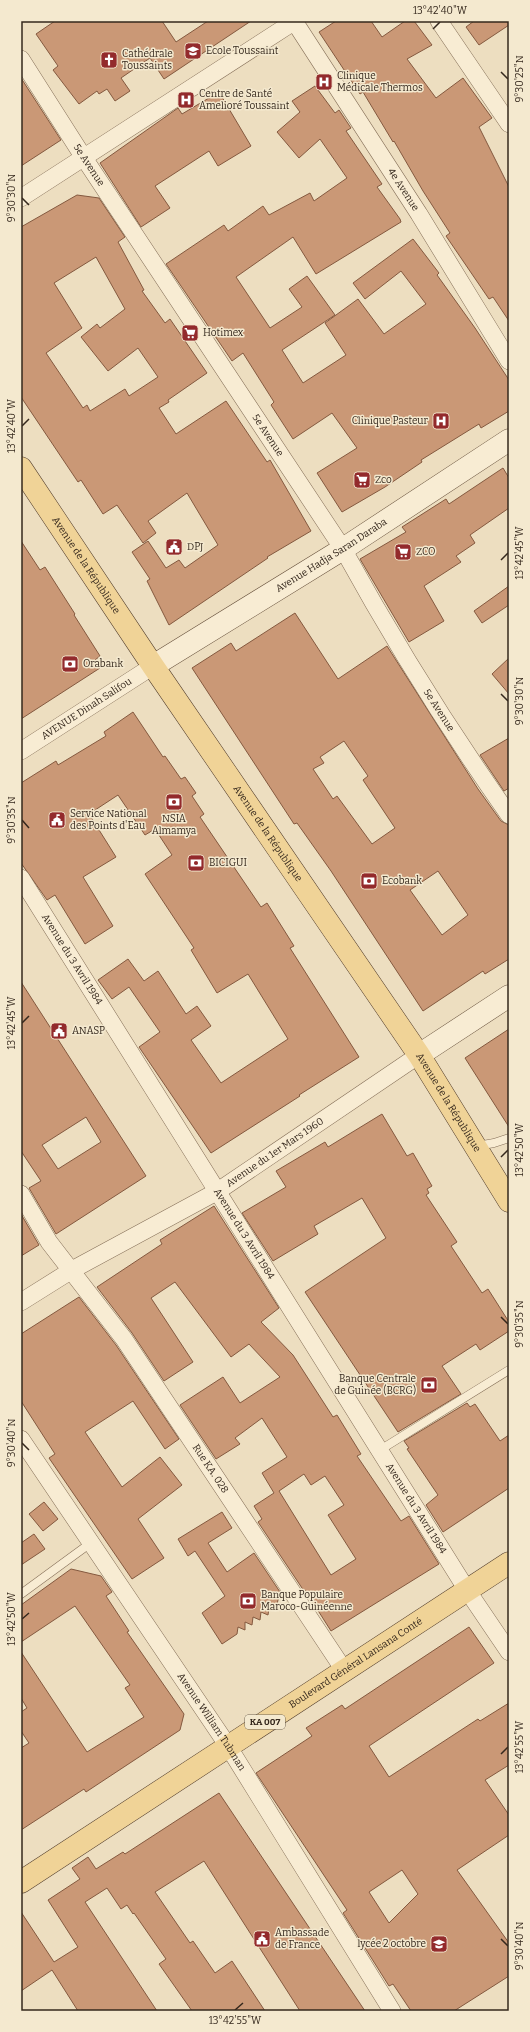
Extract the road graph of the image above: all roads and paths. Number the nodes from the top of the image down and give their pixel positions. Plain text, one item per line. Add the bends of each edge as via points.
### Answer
1 (294, 21) edge
2 (439, 21) edge
3 (21, 59) edge
4 (509, 124) edge
5 (84, 158) junction
6 (21, 198) edge
7 (509, 361) edge
8 (509, 440) edge
9 (21, 468) edge
10 (343, 549) junction
11 (152, 666) junction
12 (21, 751) edge
13 (509, 815) edge
14 (21, 878) edge
15 (509, 996) edge
16 (419, 1055) junction
17 (509, 1138) edge
18 (475, 1146) junction
19 (218, 1191) junction
20 (21, 1194) edge
21 (509, 1201) edge
22 (72, 1270) junction
23 (21, 1302) edge
24 (509, 1370) edge
25 (21, 1439) edge
26 (380, 1450) junction
27 (92, 1542) junction
28 (509, 1563) edge
29 (467, 1590) junction
30 (21, 1594) edge
31 (509, 1652) edge
32 (344, 1670) junction
33 (228, 1746) junction
34 (21, 1882) edge
35 (392, 2011) edge

1 - 5 street
1 - 7 street, 4e Avenue via 419,214
2 - 4 street
3 - 5 street, 5e Avenue
5 - 6 street
5 - 10 street, 5e Avenue
8 - 10 main road, Avenue Hadja Saran Daraba
9 - 11 main road, Avenue de la République
10 - 11 main road, Avenue Hadja Saran Daraba
10 - 13 street, 5e Avenue via 366,591 478,771
11 - 12 street, AVENUE Dinah Salifou
11 - 16 main road, Avenue de la République
14 - 19 street, Avenue du 3 Avril 1984
15 - 16 main road
16 - 18 main road, Avenue de la République
16 - 19 street, Avenue du 1er Mars 1960
17 - 18 lane
18 - 21 main road, Avenue de la République
19 - 22 street, Avenue du 1er Mars 1960
19 - 26 street, Avenue du 3 Avril 1984
20 - 22 street, Rue KA. 028 via 49,1242
22 - 23 street, Avenue du 1er Mars 1960
22 - 32 street, Rue KA. 028 via 124,1339
24 - 26 lane
25 - 27 street, Avenue William Tubman
26 - 29 street, Avenue du 3 Avril 1984
27 - 30 lane
27 - 33 street, Avenue William Tubman
28 - 29 main road, Boulevard Général Lansana Conté / KA 007
29 - 31 street, Avenue du 3 Avril 1984
29 - 32 main road, Boulevard Général Lansana Conté / KA 007
32 - 33 main road, Boulevard Général Lansana Conté / KA 007
33 - 34 main road, Boulevard Général Lansana Conté / KA 007
33 - 35 street, Avenue William Tubman

